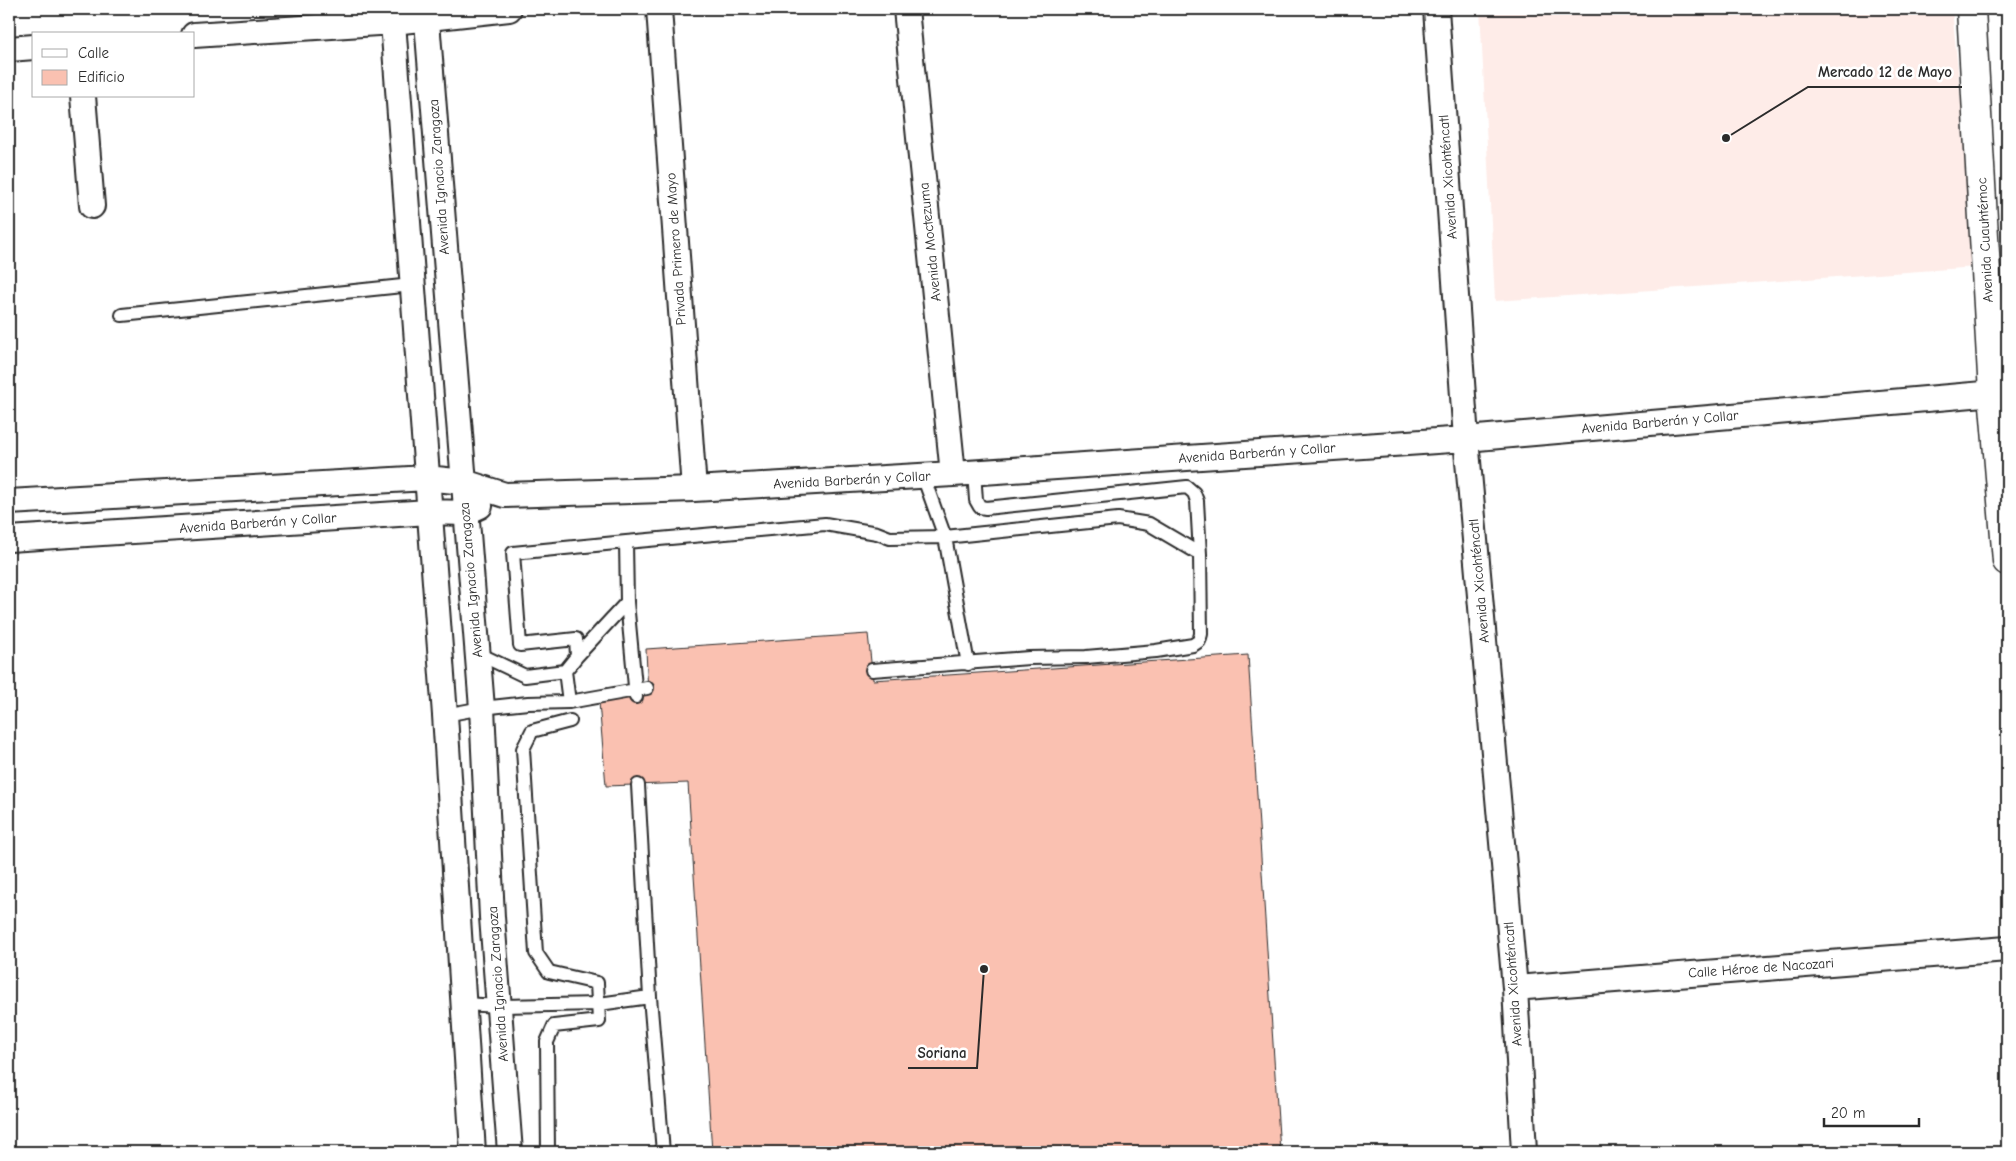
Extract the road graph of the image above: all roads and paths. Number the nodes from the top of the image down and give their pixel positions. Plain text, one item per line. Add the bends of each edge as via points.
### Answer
1 (509, 9) edge
2 (659, 9) edge
3 (906, 9) edge
4 (1436, 9) edge
5 (1971, 9) edge
6 (427, 14) edge
7 (392, 15) edge
8 (195, 36) edge
9 (32, 47) edge
10 (9, 49) edge
11 (83, 98) edge
12 (92, 206) dead end
13 (444, 239) junction
14 (408, 242) junction
15 (412, 286) junction
16 (122, 316) dead end
17 (2000, 392) edge
18 (1466, 439) junction
19 (964, 473) junction
20 (923, 476) junction
21 (427, 478) junction
22 (464, 482) junction
23 (694, 489) junction
24 (160, 494) junction
25 (504, 495) junction
26 (9, 502) edge
27 (429, 512) junction
28 (465, 512) junction
29 (162, 529) junction
30 (944, 537) junction
31 (9, 539) edge
32 (626, 542) junction
33 (1200, 554) junction
34 (2007, 561) edge
35 (627, 602) junction
36 (477, 653) junction
37 (577, 656) junction
38 (968, 664) junction
39 (872, 670) dead end
40 (565, 671) junction
41 (568, 702) junction
42 (482, 708) junction
43 (445, 715) junction
44 (570, 721) dead end
45 (638, 785) dead end
46 (2007, 949) edge
47 (1515, 988) junction
48 (650, 996) junction
49 (464, 1004) junction
50 (599, 1004) junction
51 (500, 1006) junction
52 (473, 1152) edge
53 (510, 1152) edge
54 (548, 1152) edge
55 (663, 1152) edge
56 (1524, 1152) edge

1 - 6 street
2 - 23 street, Privada Primero de Mayo
3 - 19 street, Avenida Moctezuma
4 - 18 street, Avenida Xicohténcatl
5 - 17 main road, Avenida Cuauhtémoc
6 - 7 street
6 - 13 street, Avenida Ignacio Zaragoza
7 - 8 street
7 - 14 street
9 - 10 street
11 - 12 street
13 - 14 street
13 - 22 street, Avenida Ignacio Zaragoza
14 - 15 street
15 - 16 lane
15 - 21 street
17 - 18 street, Avenida Barberán y Collar
17 - 34 main road, Avenida Cuauhtémoc
18 - 19 street, Avenida Barberán y Collar
18 - 47 street, Avenida Xicohténcatl
19 - 20 street, Avenida Barberán y Collar
19 - 33 lane via 980,507 986,508 1187,488 1194,493 1196,501
20 - 23 street, Avenida Barberán y Collar
20 - 30 lane
21 - 22 street, Avenida Barberán y Collar
21 - 24 street, Avenida Barberán y Collar
21 - 27 street
22 - 25 street, Avenida Barberán y Collar
22 - 28 street, Avenida Ignacio Zaragoza
23 - 25 street, Avenida Barberán y Collar
24 - 26 street, Avenida Barberán y Collar
24 - 29 street
25 - 28 street, Avenida Barberán y Collar
27 - 28 street, Avenida Barberán y Collar
27 - 29 street, Avenida Barberán y Collar
27 - 43 street
28 - 36 street, Avenida Ignacio Zaragoza
29 - 31 street, Avenida Barberán y Collar
30 - 32 lane via 890,538 825,524
30 - 33 lane via 1118,519 1149,524
30 - 38 lane
32 - 35 lane
32 - 37 lane via 513,553 520,645 576,639
33 - 38 lane via 1201,634 1199,641 1193,644 1156,651
35 - 37 lane
35 - 41 lane via 639,692
36 - 40 lane via 525,676
36 - 42 street, Avenida Ignacio Zaragoza
37 - 40 lane
38 - 39 lane
40 - 41 lane
41 - 42 lane
42 - 43 lane
42 - 51 street, Avenida Ignacio Zaragoza via 492,917
43 - 49 street
44 - 50 lane via 532,731 523,749 536,953 549,972 597,983
45 - 48 lane
46 - 47 street, Calle Héroe de Nacozari
47 - 56 street, Avenida Xicohténcatl
48 - 50 lane
48 - 55 lane
49 - 51 lane
49 - 52 street
50 - 51 lane
50 - 54 lane via 600,1021 554,1026 547,1042
51 - 53 street, Avenida Ignacio Zaragoza

